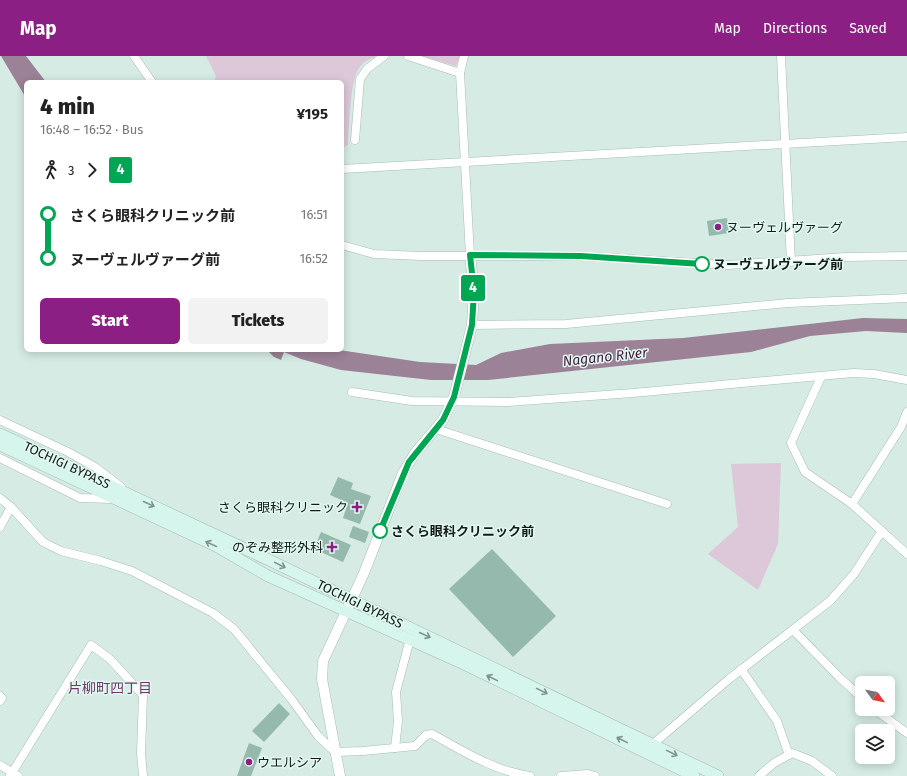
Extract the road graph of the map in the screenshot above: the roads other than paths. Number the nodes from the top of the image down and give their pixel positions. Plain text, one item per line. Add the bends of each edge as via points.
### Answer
1 (134, 56) edge
2 (384, 56) edge
3 (408, 56) edge
4 (464, 56) edge
5 (781, 56) edge
6 (460, 73) junction
7 (151, 80) edge
8 (907, 137) edge
9 (355, 140) dead end
10 (786, 143) junction
11 (464, 163) junction
12 (344, 169) edge
13 (344, 246) edge
14 (470, 255) junction
15 (907, 256) edge
16 (791, 262) junction
17 (907, 298) edge
18 (471, 328) junction
19 (821, 377) junction
20 (907, 380) edge
21 (352, 392) dead end
22 (453, 400) junction
23 (907, 412) edge
24 (0, 420) edge
25 (436, 429) junction
26 (904, 429) edge
27 (0, 434) edge
28 (0, 445) edge
29 (0, 458) edge
30 (134, 497) junction
31 (0, 498) edge
32 (114, 499) junction
33 (666, 504) dead end
34 (852, 504) junction
35 (11, 507) junction
36 (0, 527) edge
37 (882, 531) junction
38 (907, 554) edge
39 (352, 600) junction
40 (346, 611) junction
41 (793, 630) junction
42 (410, 639) junction
43 (741, 669) junction
44 (855, 692) edge
45 (0, 696) edge
46 (0, 701) edge
47 (884, 716) edge
48 (907, 733) edge
49 (653, 744) junction
50 (395, 748) junction
51 (336, 752) junction
52 (789, 755) junction
53 (0, 765) edge
54 (14, 775) edge
55 (143, 776) edge
56 (340, 776) edge
57 (530, 776) edge
58 (561, 776) edge
59 (595, 776) edge
60 (694, 776) edge
61 (718, 776) edge
62 (759, 776) edge
63 (832, 776) edge

1 - 7 street
2 - 9 street via 366,69 360,79
3 - 6 street
4 - 6 street
5 - 10 street
6 - 11 street
8 - 10 street
10 - 11 street
10 - 16 street
11 - 12 street
11 - 14 street
13 - 14 street via 374,254
14 - 16 street via 581,256 728,265
14 - 18 street via 474,291
15 - 16 street via 846,257
17 - 18 street via 788,303 566,324
18 - 22 street
19 - 20 street via 853,373
19 - 22 street via 556,400
19 - 34 street via 791,443 805,472
21 - 22 street via 412,401
22 - 25 street
23 - 26 street
24 - 30 street via 95,467
25 - 33 street
25 - 39 street via 415,453 403,473
26 - 34 street
27 - 30 main road, TOCHIGI BYPASS
28 - 32 main road, TOCHIGI BYPASS
29 - 32 street via 80,498
30 -> 39 main road, TOCHIGI BYPASS
31 - 35 street
40 -> 32 main road, TOCHIGI BYPASS via 268,576 216,546
34 - 37 street
35 - 36 street
35 - 51 street via 43,542 61,551 101,560 132,571 214,613 234,629 318,736
37 - 38 street
37 - 41 street via 854,574 830,600
39 - 40 street
39 -> 49 main road, TOCHIGI BYPASS
40 - 42 main road, TOCHIGI BYPASS
40 - 51 street via 327,650 322,669
41 - 43 street
41 - 44 street
42 - 50 street via 396,692 398,721
60 -> 42 main road, TOCHIGI BYPASS
43 - 49 street
43 - 52 street via 777,721
45 - 46 street
47 - 48 street
49 -> 61 main road, TOCHIGI BYPASS
50 - 51 street
50 - 57 street via 415,746 426,734 432,734 485,763 511,774
51 - 56 street
52 - 62 street via 774,763
52 - 63 street via 792,753 812,761
53 - 54 street
54 - 55 street via 91,645 110,659 143,695
58 - 59 street

